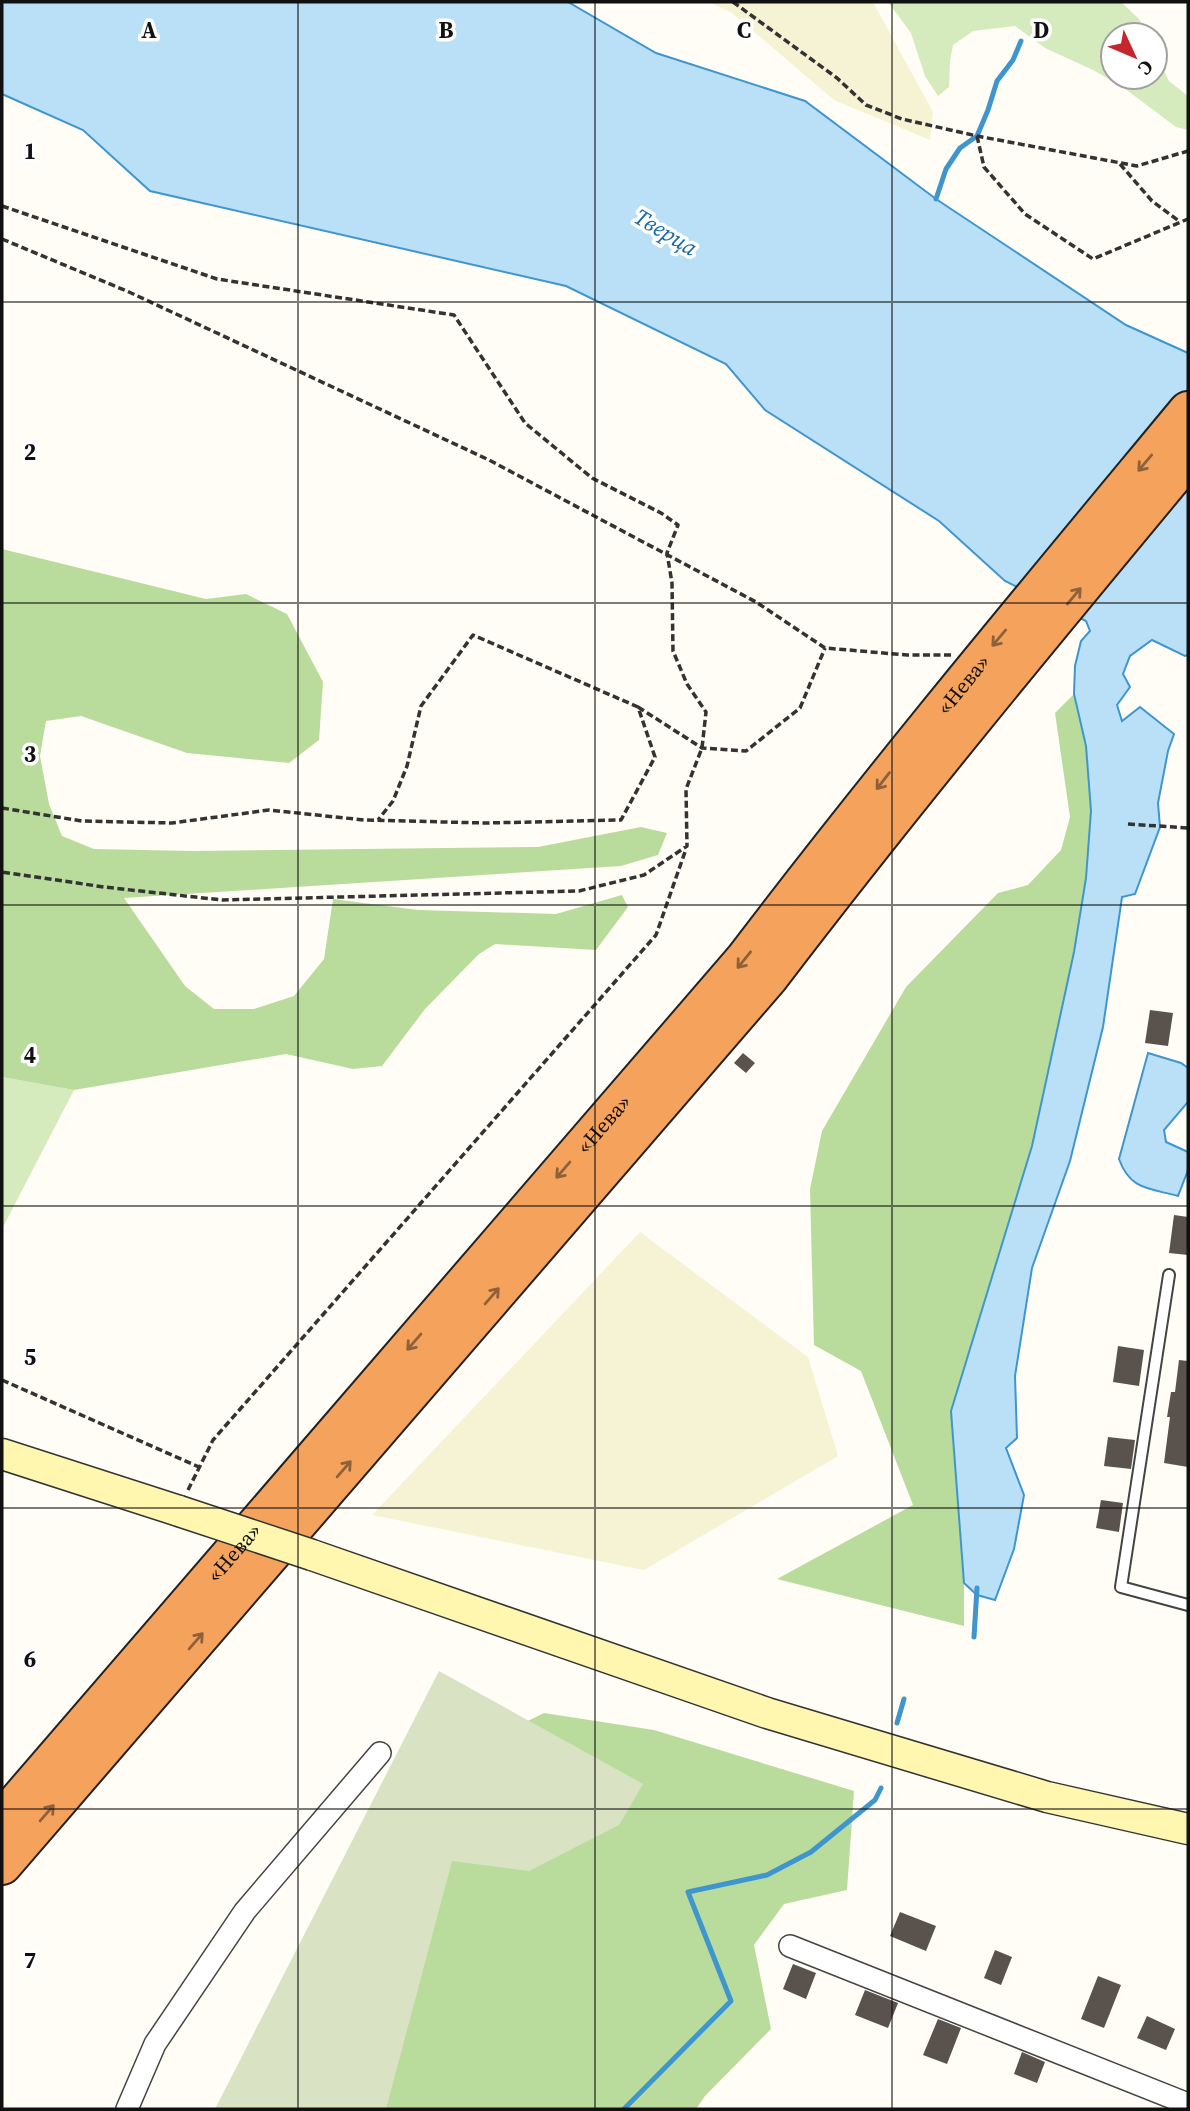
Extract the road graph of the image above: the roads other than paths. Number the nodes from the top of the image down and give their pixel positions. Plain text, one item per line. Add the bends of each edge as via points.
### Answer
1 (1188, 411) edge
2 (1188, 458) edge
3 (939, 735) junction
4 (1169, 1275) dead end
5 (2, 1454) edge
6 (1188, 1605) edge
7 (380, 1753) dead end
8 (2, 1820) edge
9 (1188, 1829) edge
10 (2, 1865) edge
11 (790, 1946) dead end
12 (1162, 2102) edge
13 (1188, 2104) edge
14 (127, 2109) edge

1 -> 3 highway, «Нева»
3 -> 2 highway, «Нева»
3 -> 8 highway, «Нева»
10 -> 3 highway, «Нева» via 769,978 851,869
4 - 6 lane via 1121,1587
5 - 9 main road, bridge via 312,1555 767,1713 1047,1797
7 - 14 street via 245,1910 155,2044
11 - 12 street
12 - 13 street

